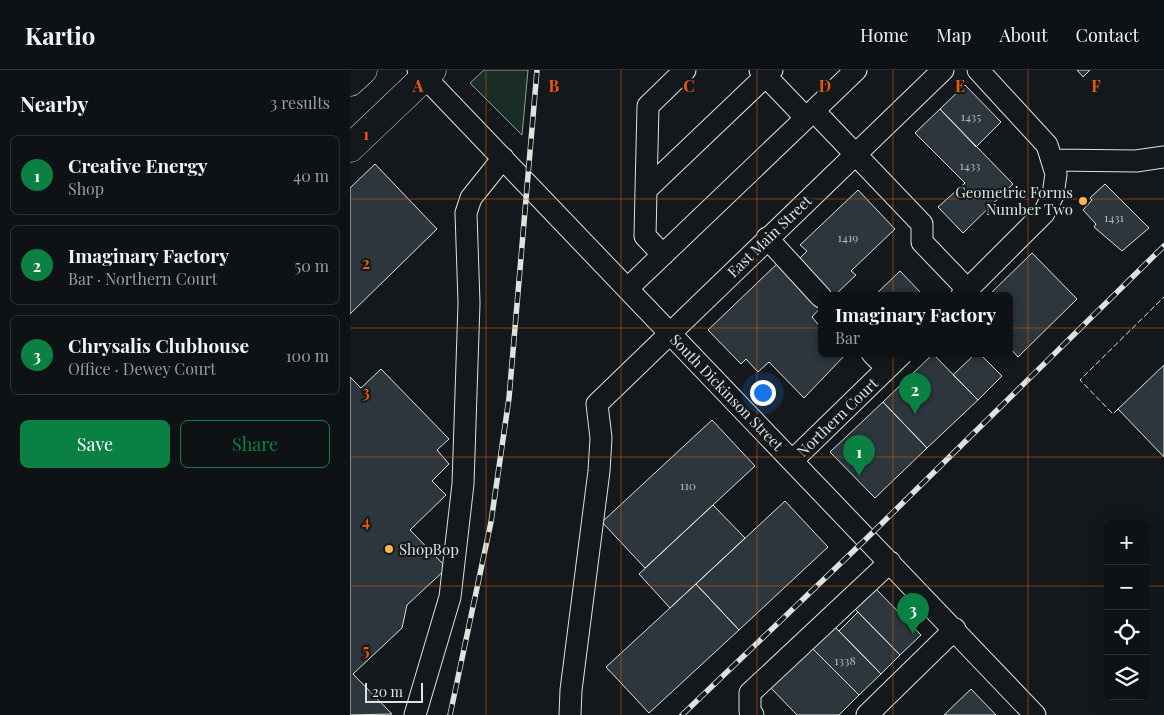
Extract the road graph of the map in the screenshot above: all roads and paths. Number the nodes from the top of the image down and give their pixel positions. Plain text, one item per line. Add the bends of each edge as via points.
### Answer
1 (363, 70) edge
2 (686, 70) edge
3 (856, 70) edge
4 (978, 70) edge
5 (425, 72) edge
6 (766, 72) edge
7 (937, 72) edge
8 (350, 82) edge
9 (810, 114) junction
10 (350, 148) edge
11 (855, 154) junction
12 (1164, 157) edge
13 (503, 158) junction
14 (1052, 160) junction
15 (646, 190) junction
16 (767, 238) junction
17 (663, 254) junction
18 (628, 288) junction
19 (965, 292) edge
20 (818, 294) edge
21 (670, 332) junction
22 (876, 357) edge
23 (899, 357) edge
24 (887, 368) junction
25 (793, 460) junction
26 (890, 562) junction
27 (955, 629) junction
28 (416, 715) edge
29 (570, 715) edge
30 (753, 715) edge
31 (866, 715) edge
32 (1035, 715) edge

1 - 8 main road
2 - 15 street via 648,106
3 - 9 street
4 - 14 street via 1047,145
5 - 10 main road
5 - 13 street, South Dickinson Street
6 - 9 street
6 - 15 street
7 - 11 street, East Main Street
9 - 11 street
9 - 17 street
11 - 16 street, East Main Street
11 - 19 street via 922,224 922,242
12 - 14 street via 1136,162
13 - 18 street, South Dickinson Street
13 - 28 street via 471,198 466,213 469,313 462,494 450,597
14 - 19 street via 1056,174 1053,195 1044,213
15 - 17 street via 645,236
16 - 20 street
16 - 21 street, East Main Street
17 - 18 street
18 - 21 street, South Dickinson Street
21 - 25 street, South Dickinson Street
21 - 29 street, East Main Street via 597,404 601,438 599,471
22 - 24 street
23 - 24 street, Northern Court
24 - 25 street, Northern Court
25 - 26 street, South Dickinson Street
26 - 27 street, South Dickinson Street
26 - 30 street via 750,694
27 - 31 street
27 - 32 street, South Dickinson Street

